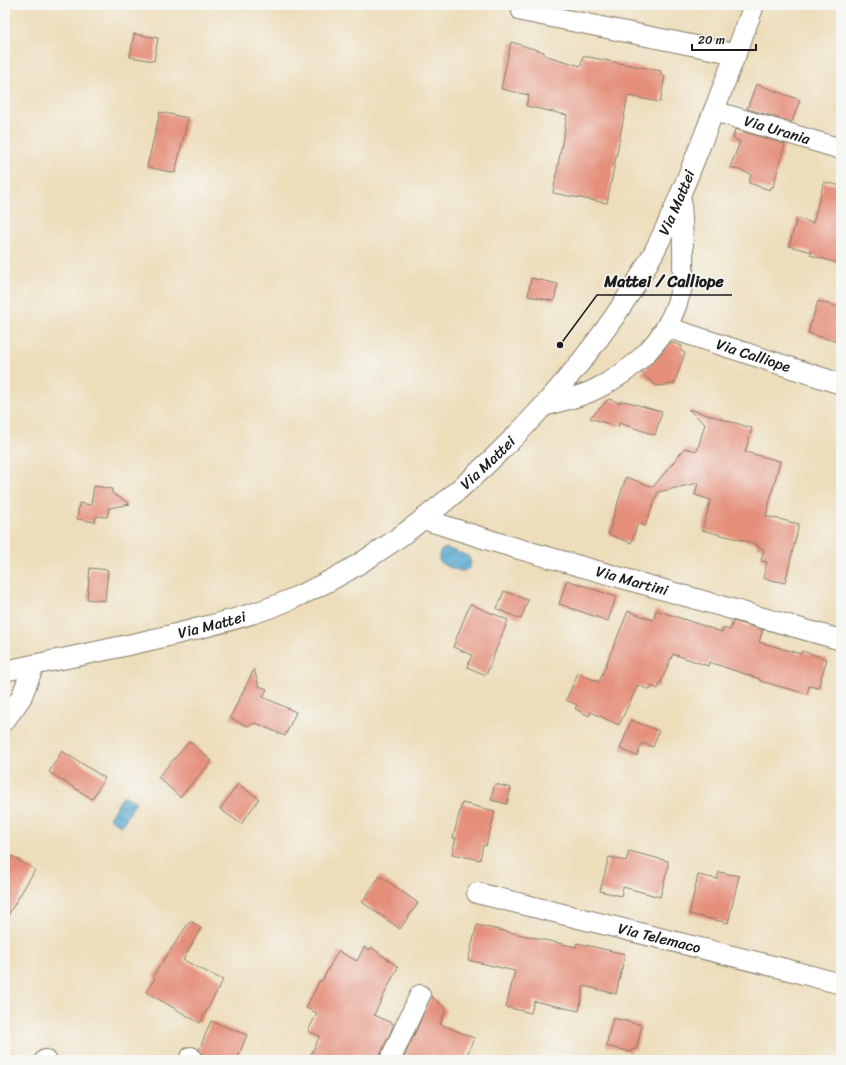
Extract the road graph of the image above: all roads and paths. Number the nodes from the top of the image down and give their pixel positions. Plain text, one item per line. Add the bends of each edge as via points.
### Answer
1 (754, 5) edge
2 (522, 10) dead end
3 (736, 54) junction
4 (714, 111) junction
5 (841, 149) edge
6 (680, 195) junction
7 (666, 327) junction
8 (841, 384) edge
9 (544, 406) junction
10 (423, 518) junction
11 (841, 640) edge
12 (34, 665) junction
13 (5, 671) edge
14 (5, 720) edge
15 (477, 893) dead end
16 (841, 984) edge
17 (420, 995) dead end
18 (390, 1060) edge

1 - 3 street, Via Mattei
2 - 3 street
3 - 4 street, Via Mattei
4 - 5 street, Via Urania
4 - 6 street, Via Mattei
6 - 7 street via 682,287
6 - 9 street, Via Mattei via 654,250 622,307 589,353
7 - 8 street, Via Calliope
7 - 9 street via 635,364 618,376 595,390
9 - 10 street, Via Mattei via 484,467
10 - 11 street, Via Martini via 502,544
10 - 12 street, Via Mattei via 369,558 285,602 170,636
12 - 13 street, Via Mattei
12 - 14 street via 21,698
15 - 16 street, Via Telemaco
17 - 18 street

